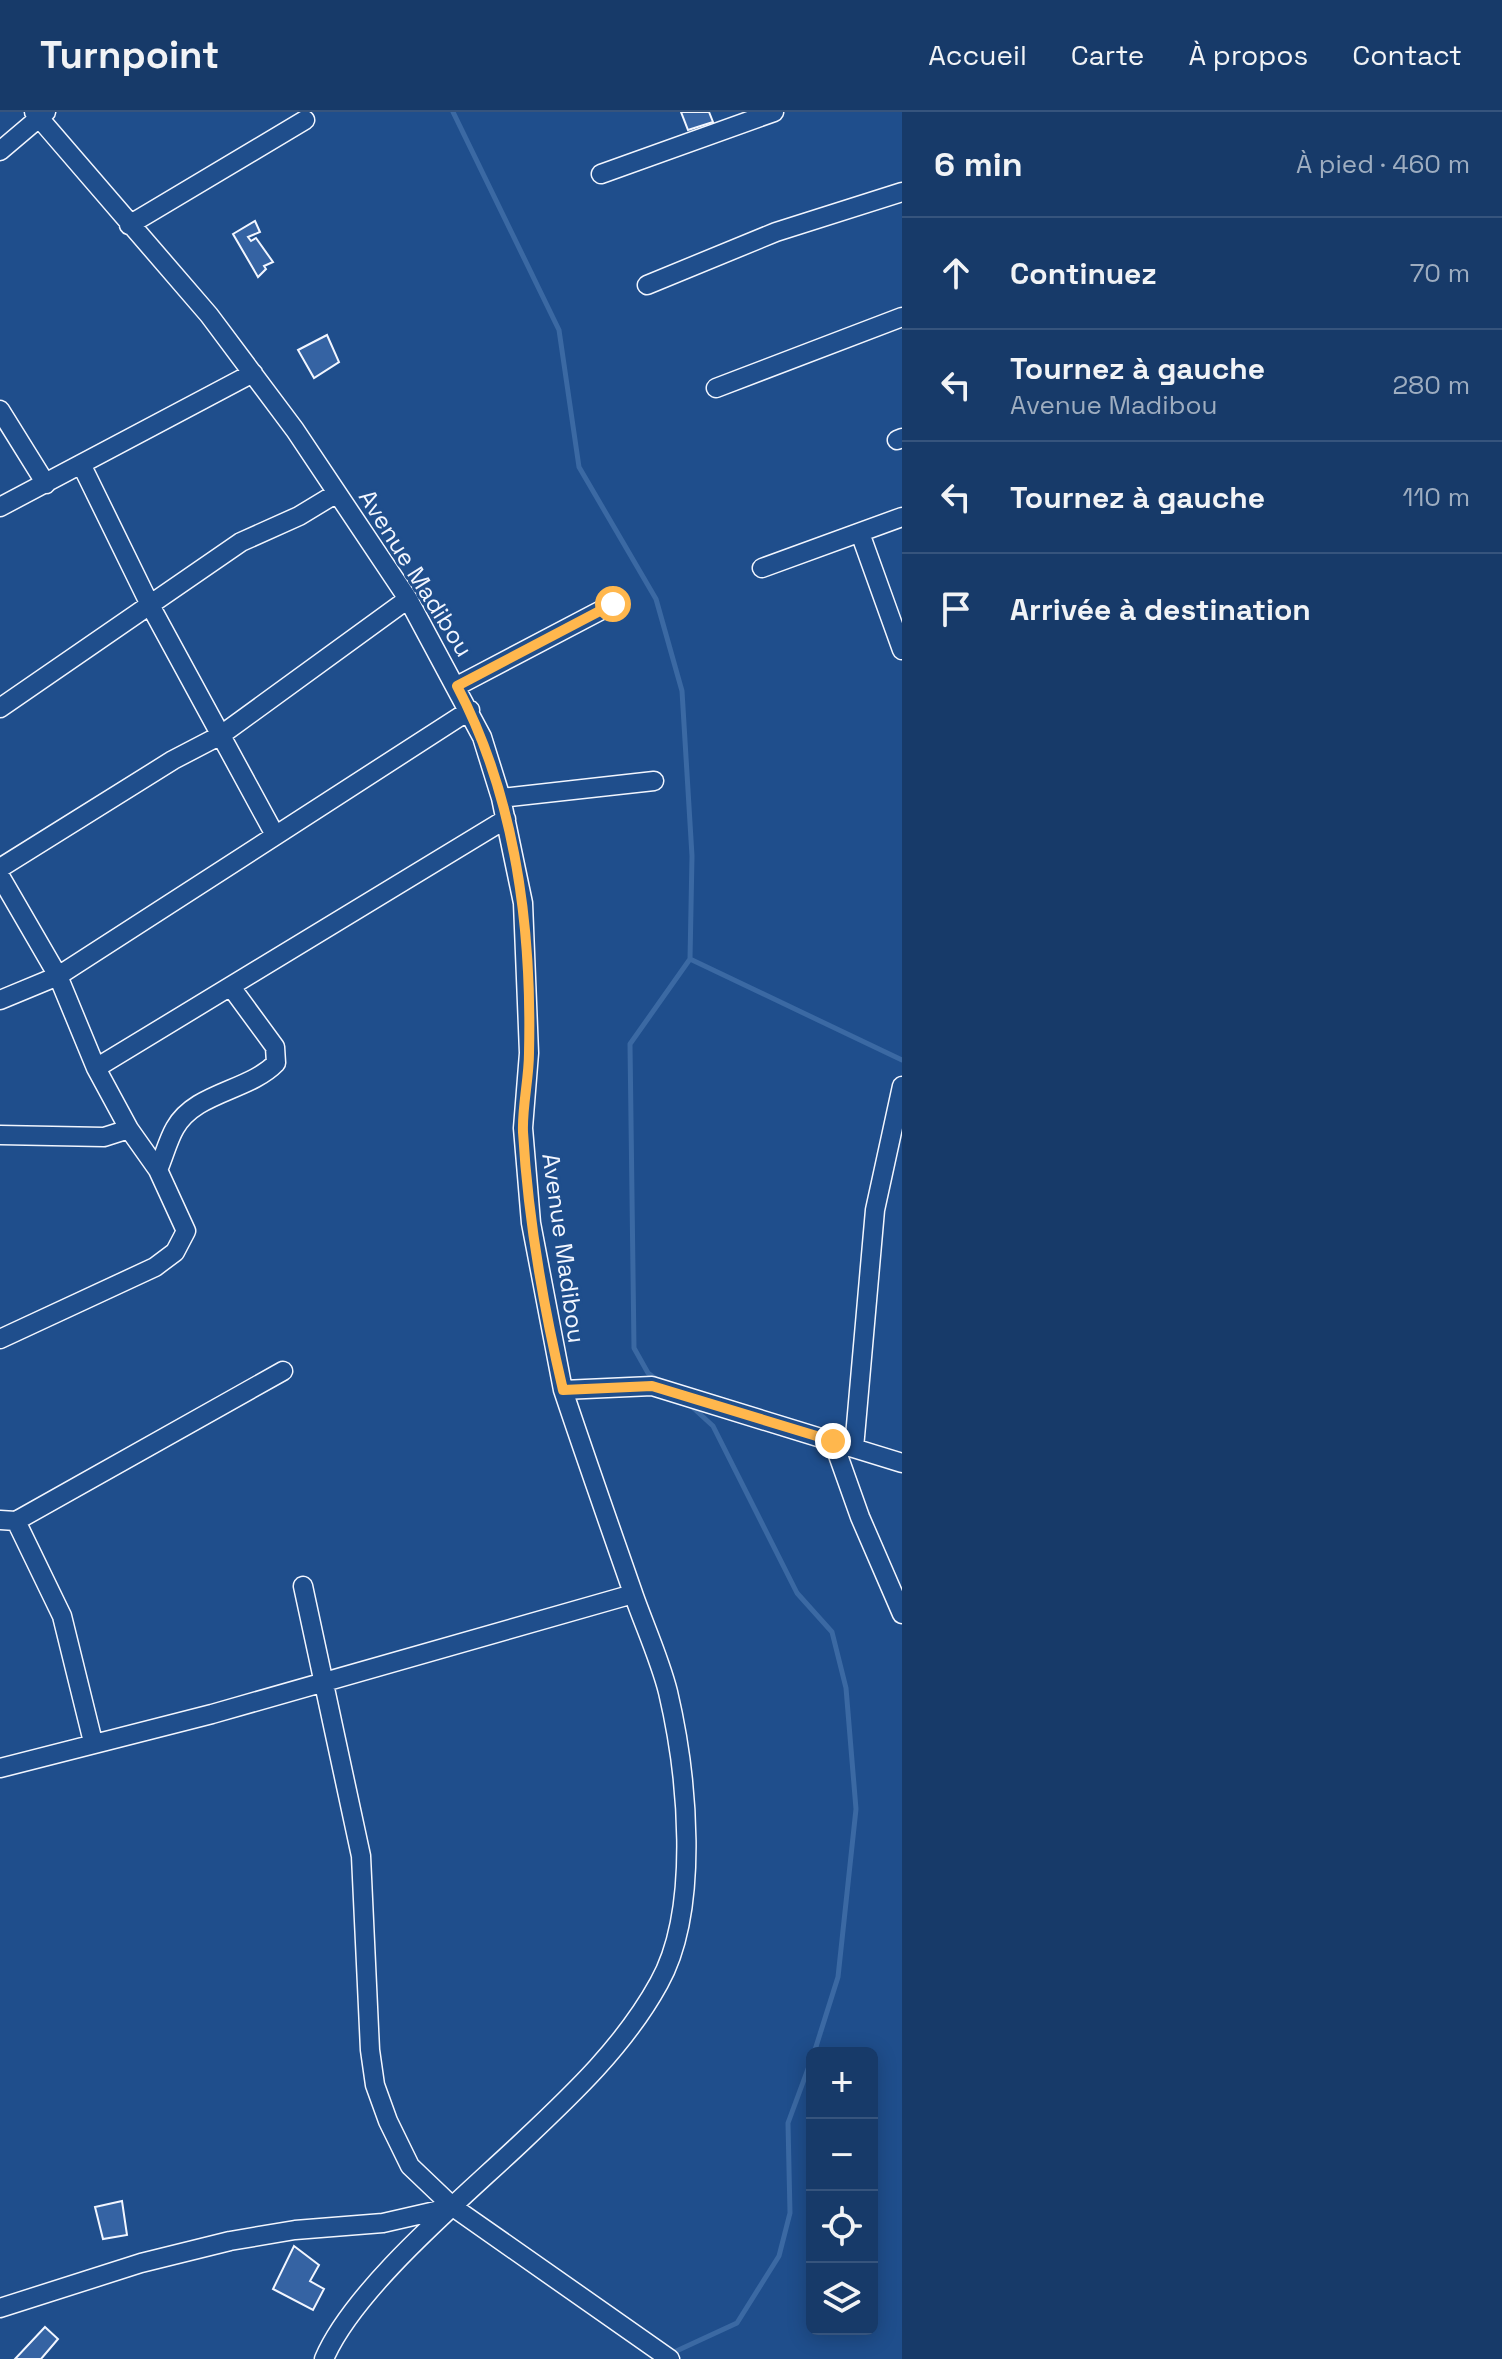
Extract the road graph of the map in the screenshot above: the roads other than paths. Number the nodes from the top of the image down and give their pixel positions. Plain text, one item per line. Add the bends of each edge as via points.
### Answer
1 (774, 112) edge
2 (40, 114) edge
3 (305, 120) dead end
4 (0, 151) edge
5 (601, 174) dead end
6 (902, 192) edge
7 (129, 225) junction
8 (647, 285) dead end
9 (902, 317) edge
10 (253, 373) junction
11 (716, 388) dead end
12 (0, 410) edge
13 (82, 466) junction
14 (46, 484) junction
15 (337, 493) junction
16 (0, 507) edge
17 (902, 517) edge
18 (860, 533) junction
19 (762, 568) dead end
20 (408, 599) junction
21 (613, 604) dead end
22 (151, 607) junction
23 (902, 650) edge
24 (457, 686) junction
25 (0, 708) edge
26 (470, 710) junction
27 (221, 735) junction
28 (654, 781) dead end
29 (501, 798) junction
30 (506, 819) junction
31 (275, 835) junction
32 (0, 868) edge
33 (0, 876) edge
34 (58, 976) junction
35 (231, 987) junction
36 (0, 1000) edge
37 (96, 1068) junction
38 (902, 1086) edge
39 (129, 1129) junction
40 (0, 1135) edge
41 (158, 1170) junction
42 (0, 1339) edge
43 (283, 1371) dead end
44 (563, 1390) junction
45 (833, 1441) junction
46 (854, 1448) junction
47 (902, 1463) edge
48 (8, 1521) edge
49 (303, 1586) dead end
50 (633, 1594) junction
51 (902, 1614) edge
52 (325, 1681) junction
53 (93, 1742) junction
54 (0, 1768) edge
55 (453, 2207) junction
56 (0, 2308) edge
57 (324, 2359) edge
58 (670, 2359) edge

1 - 5 street
2 - 4 street
2 - 7 street, Avenue Madibou
3 - 7 street
6 - 8 street via 776,232
7 - 10 street, Avenue Madibou via 177,276
9 - 11 street
10 - 13 street
10 - 15 street, Avenue Madibou
12 - 14 street
13 - 14 street
13 - 22 street
14 - 16 street
15 - 20 street, Avenue Madibou
15 - 22 street via 241,542
17 - 18 street
18 - 19 street
18 - 23 street
20 - 24 street, Avenue Madibou
20 - 27 street
21 - 24 street
22 - 25 street
22 - 27 street
24 - 26 street, Avenue Madibou
26 - 29 street, Avenue Madibou
26 - 31 street
27 - 31 street
27 - 32 street
28 - 29 street
29 - 30 street, Avenue Madibou
30 - 35 street
30 - 44 street, Avenue Madibou via 523,903 529,1053 523,1128 531,1223
31 - 34 street
33 - 34 street
34 - 36 street
34 - 37 street
35 - 37 street
35 - 41 street via 275,1047 276,1063 261,1078 202,1103 176,1125
37 - 39 street
38 - 46 street via 875,1210
39 - 40 street via 104,1137
39 - 41 street
41 - 42 street via 186,1231 175,1252 130,1280
43 - 48 street
44 - 45 street via 652,1386
44 - 50 street, Avenue Madibou
45 - 46 street
45 - 51 street
46 - 47 street
48 - 53 street via 62,1616
49 - 52 street
50 - 52 street
50 - 55 street, Avenue Madibou via 667,1692 680,1776 685,1870 676,1940 660,1981 606,2058
52 - 53 street
52 - 55 street via 361,1856 375,2085 410,2166
53 - 54 street
55 - 56 street via 383,2223 230,2241
55 - 57 street, Avenue Madibou via 352,2312
55 - 58 street

